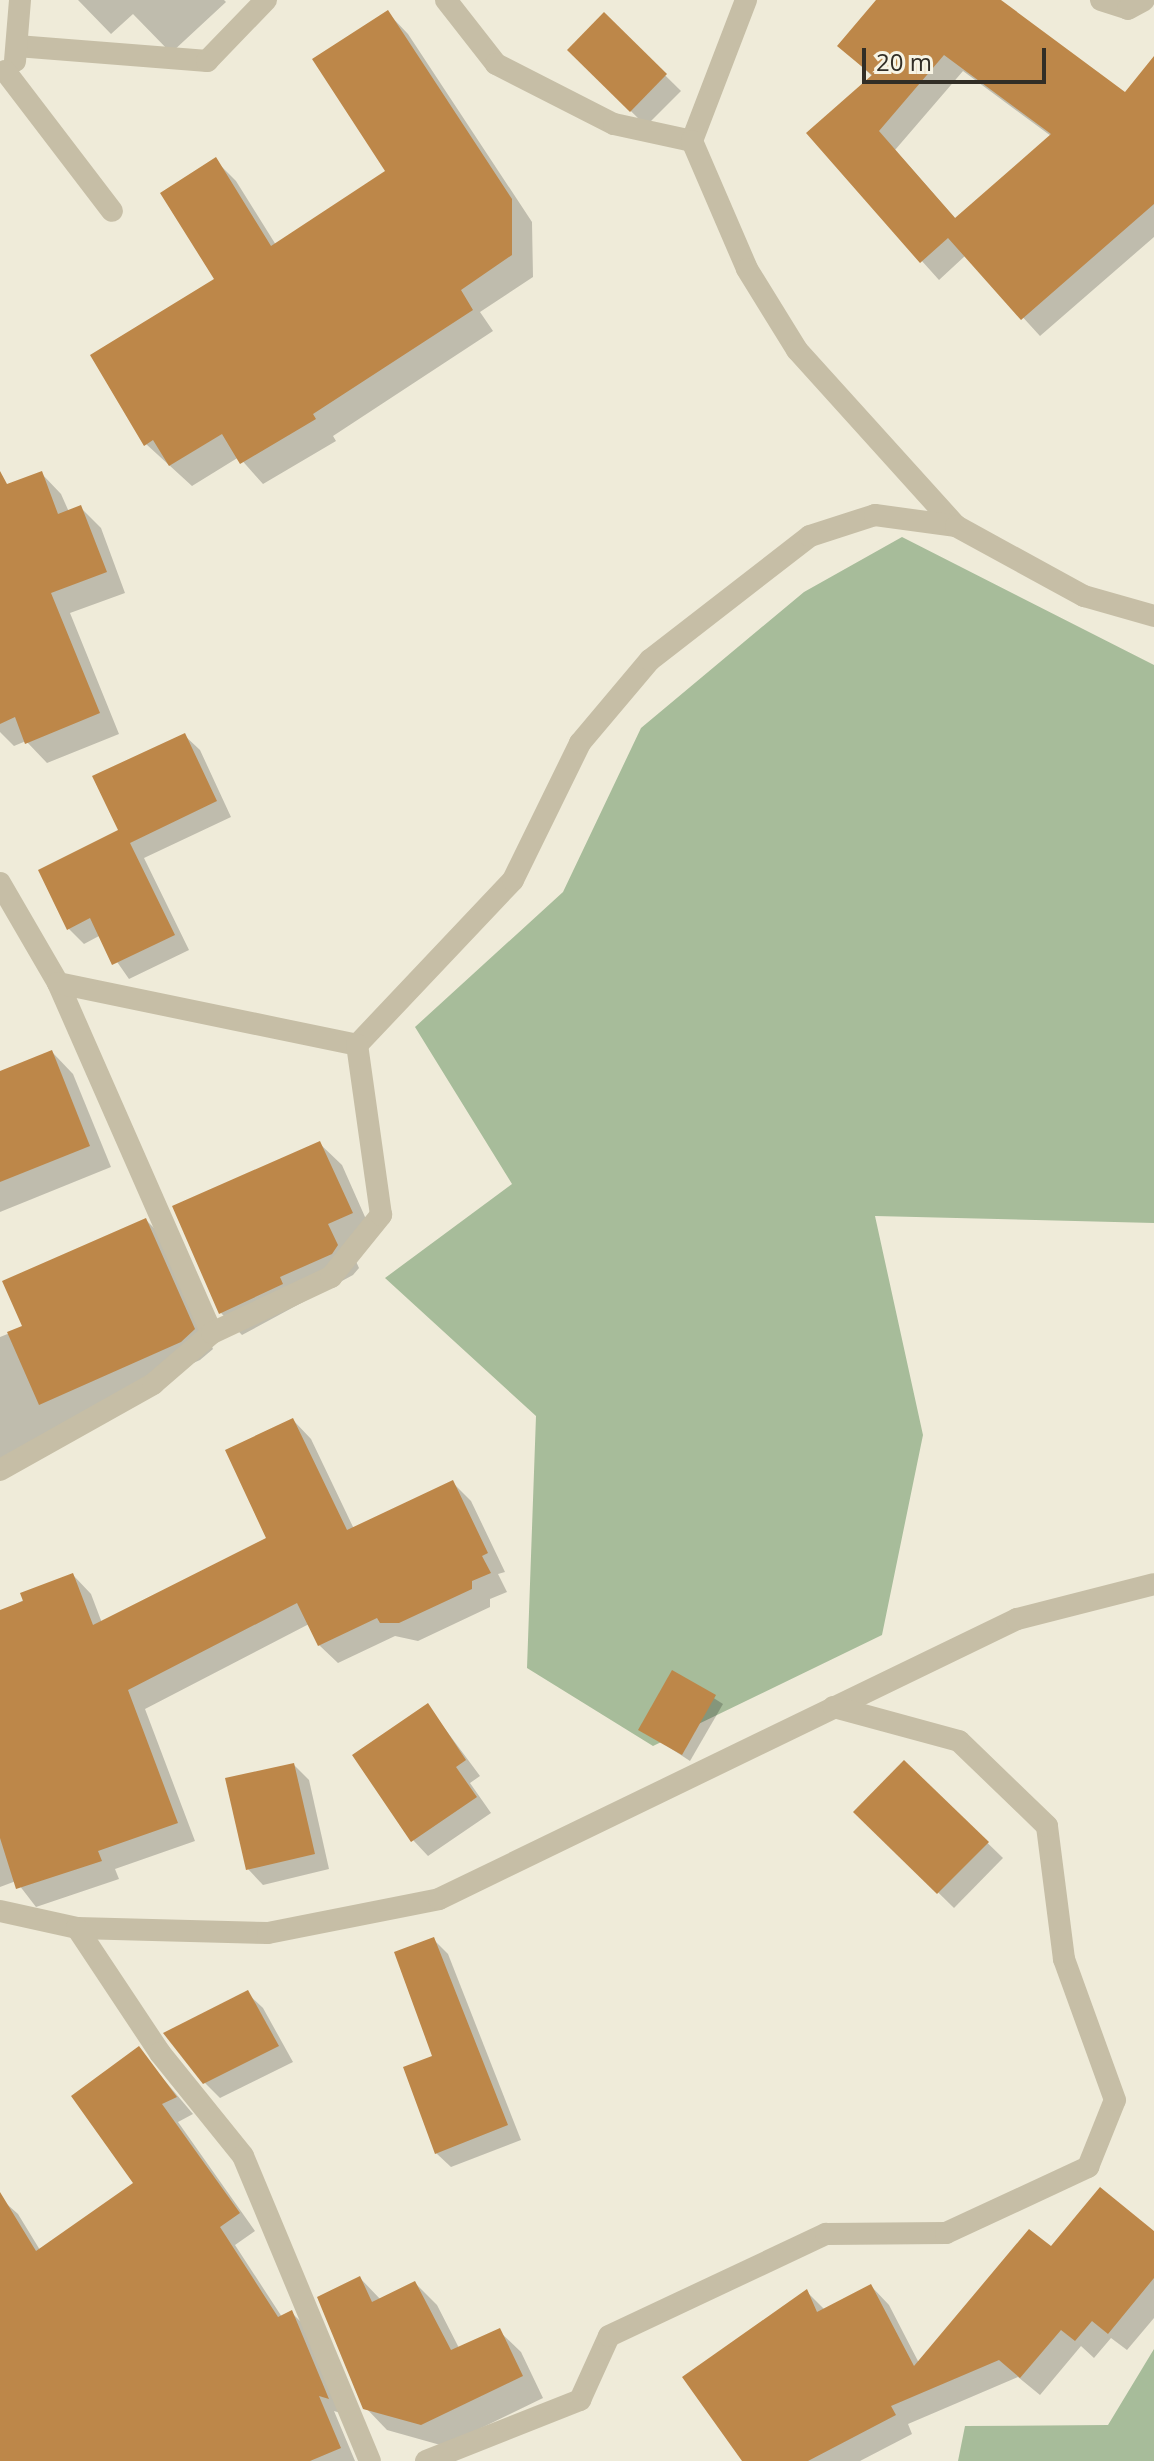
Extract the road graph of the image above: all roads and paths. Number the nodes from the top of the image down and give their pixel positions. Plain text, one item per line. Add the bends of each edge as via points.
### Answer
1 (20, 0) edge
2 (266, 0) edge
3 (446, 0) edge
4 (746, 0) edge
5 (1101, 0) edge
6 (1144, 0) edge
7 (17, 46) junction
8 (2, 73) edge
9 (692, 141) junction
10 (112, 211) dead end
11 (956, 526) junction
12 (1154, 616) edge
13 (0, 883) edge
14 (58, 983) junction
15 (357, 1045) junction
16 (212, 1333) junction
17 (0, 1470) edge
18 (1154, 1584) edge
19 (834, 1707) junction
20 (0, 1911) edge
21 (77, 1928) junction
22 (370, 2461) edge
23 (426, 2461) edge

1 - 7 street
2 - 7 street via 207,61
3 - 9 street via 496,64 614,124
4 - 9 street
5 - 6 street via 1128,9
7 - 8 street via 16,60
8 - 10 street
9 - 11 street via 747,269 797,350
11 - 12 street via 1084,596
11 - 15 street via 875,515 810,536 650,660 580,743 513,880
13 - 14 street
14 - 15 street
14 - 16 street
15 - 16 street via 381,1215 331,1277
16 - 17 street via 153,1384
18 - 19 street via 1017,1619
19 - 21 street via 439,1899 268,1933
19 - 23 street via 959,1741 1047,1826 1064,1959 1115,2100 1088,2167 946,2233 826,2234 609,2336 580,2400
20 - 21 street
21 - 22 street via 160,2053 243,2156

